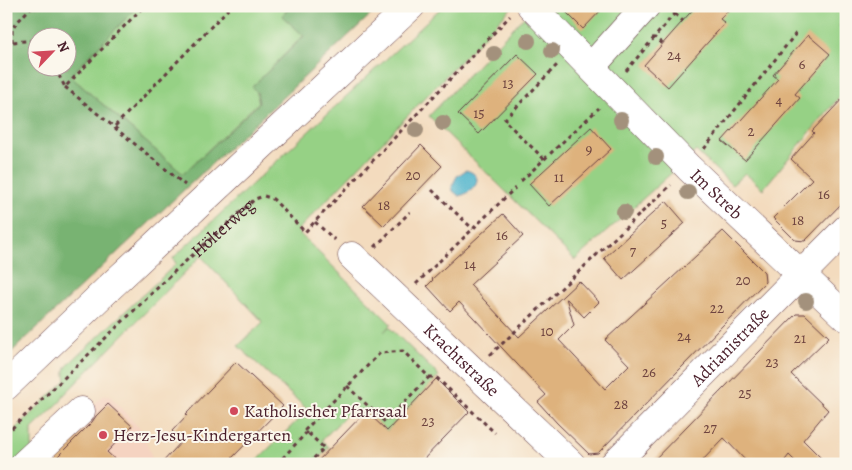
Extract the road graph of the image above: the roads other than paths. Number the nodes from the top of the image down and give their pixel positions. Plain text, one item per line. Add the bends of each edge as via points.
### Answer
1 (411, 6) edge
2 (646, 6) edge
3 (522, 10) edge
4 (582, 58) junction
5 (846, 230) edge
6 (362, 253) road end
7 (801, 275) junction
8 (846, 317) edge
9 (6, 386) edge
10 (81, 411) dead end
11 (24, 464) edge
12 (571, 464) edge
13 (614, 464) edge

1 - 9 street, Hölterweg
2 - 4 street
3 - 4 street, Im Streb
4 - 7 street, Im Streb via 689,168
5 - 7 street, Adrianistraße
6 - 12 street, Krachtstraße via 399,300
7 - 8 street, Im Streb
7 - 13 street, Adrianistraße
10 - 11 street

